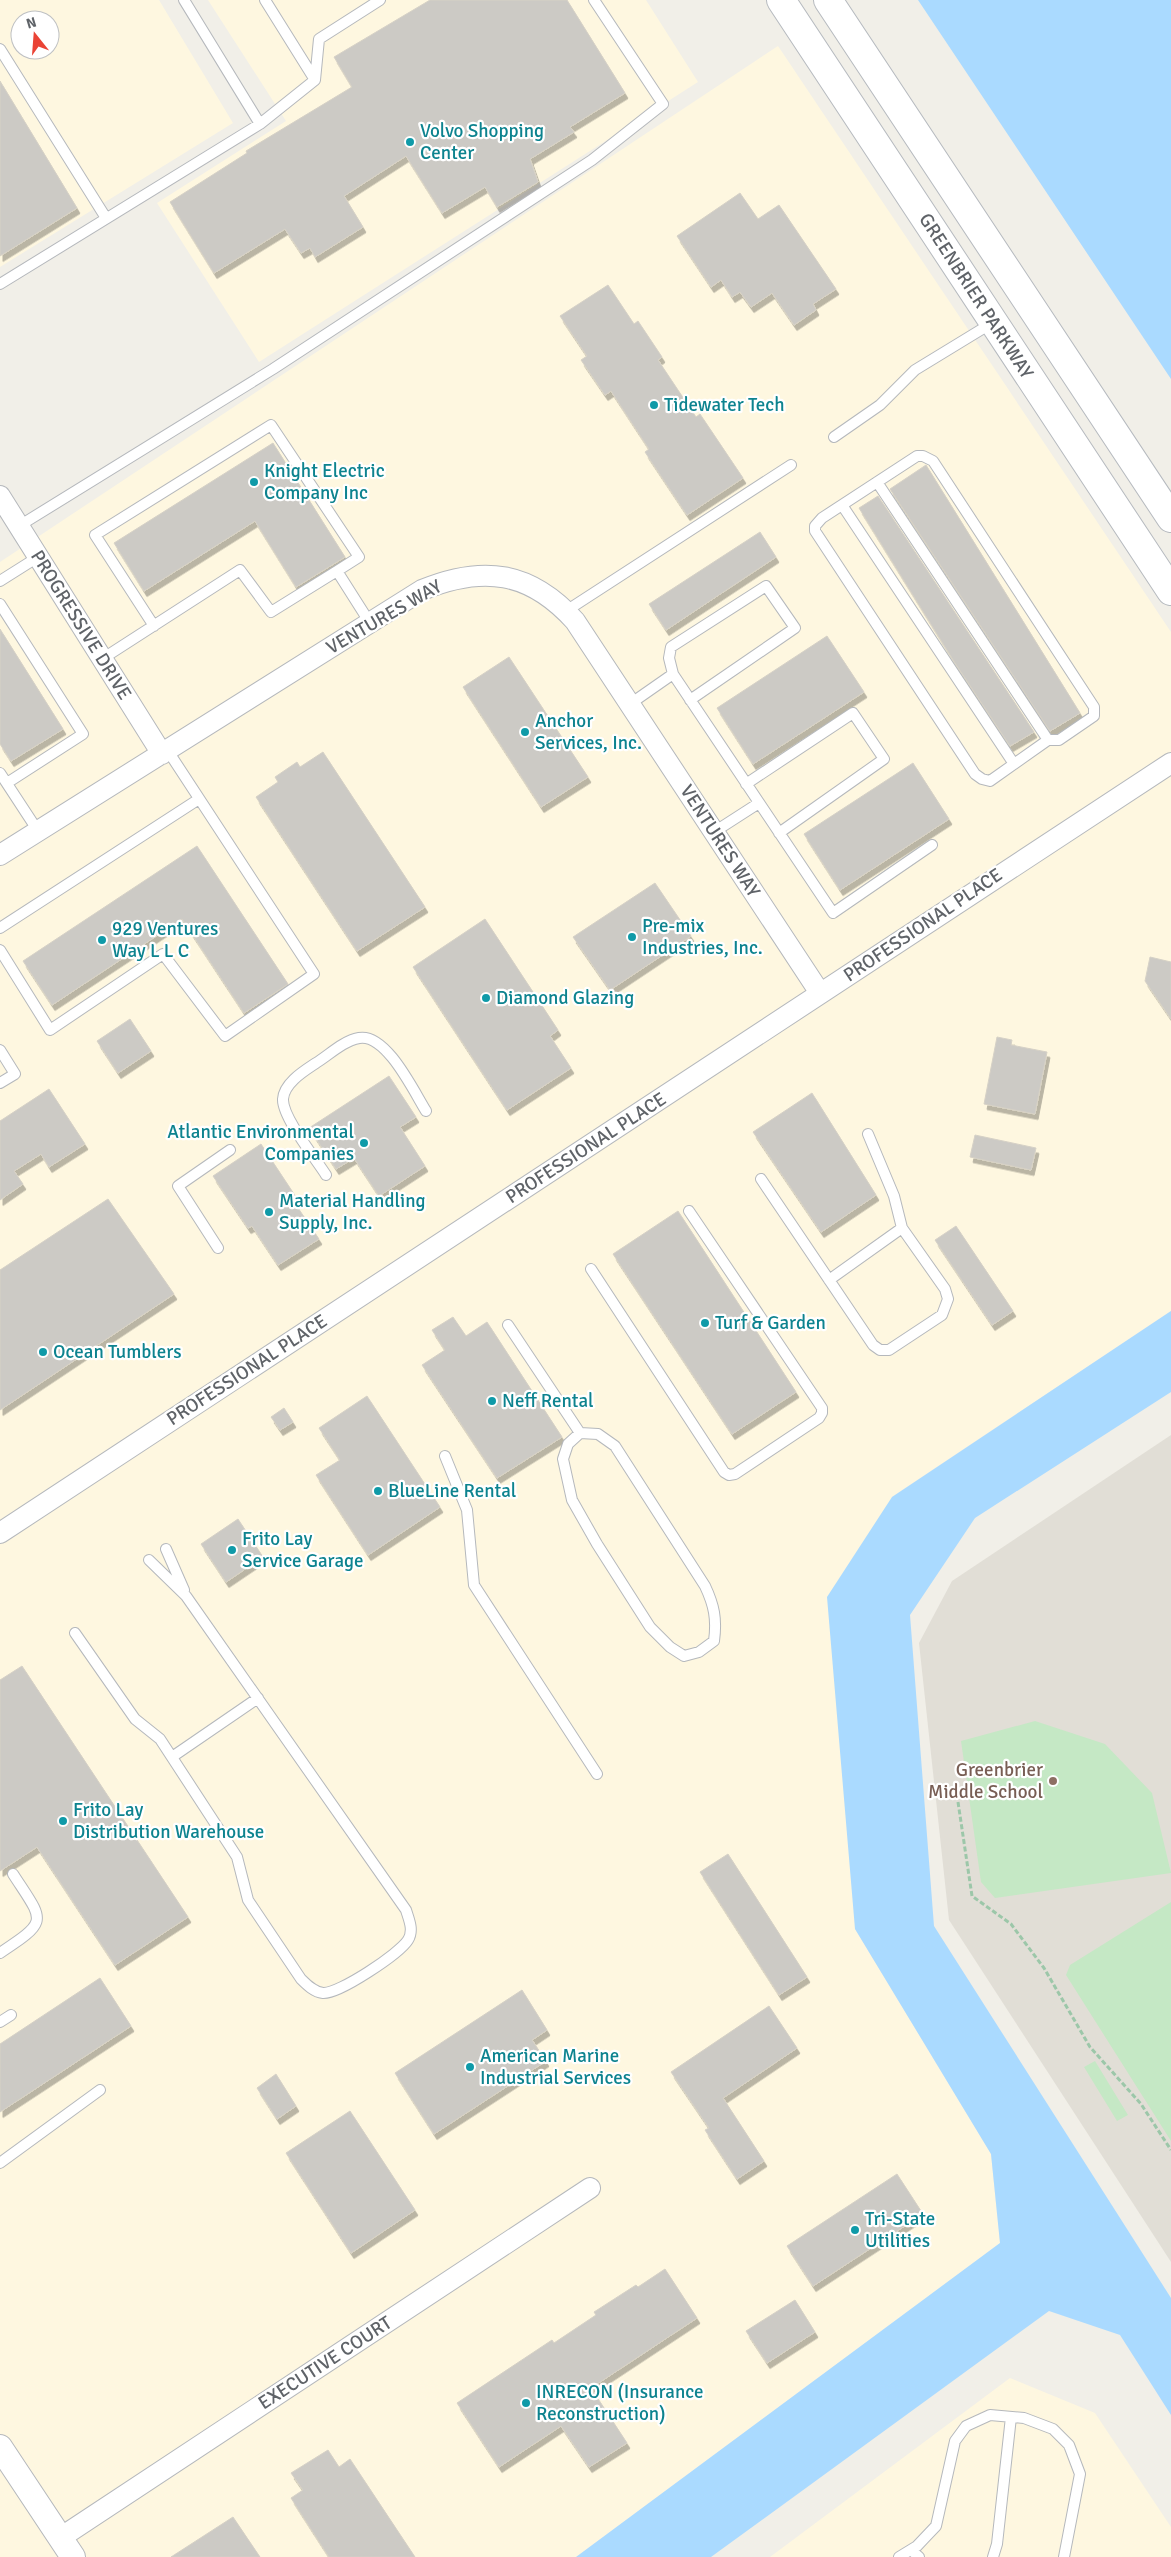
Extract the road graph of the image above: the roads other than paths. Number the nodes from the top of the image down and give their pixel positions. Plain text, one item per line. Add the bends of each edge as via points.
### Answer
1 (184, 0) edge
2 (265, 0) edge
3 (380, 0) edge
4 (594, 0) edge
5 (781, 0) edge
6 (828, 0) edge
7 (0, 49) edge
8 (315, 80) junction
9 (260, 124) junction
10 (106, 218) junction
11 (0, 284) edge
12 (993, 322) junction
13 (834, 437) dead end
14 (791, 465) dead end
15 (877, 482) junction
16 (0, 496) edge
17 (842, 505) junction
18 (1171, 518) edge
19 (19, 526) junction
20 (38, 557) junction
21 (337, 571) junction
22 (0, 581) edge
23 (1171, 591) edge
24 (0, 604) edge
25 (566, 611) junction
26 (370, 623) junction
27 (154, 626) junction
28 (102, 659) junction
29 (673, 674) junction
30 (690, 700) junction
31 (630, 704) junction
32 (1048, 740) junction
33 (165, 753) junction
34 (1171, 763) edge
35 (1014, 764) junction
36 (0, 773) edge
37 (7, 783) junction
38 (746, 784) junction
39 (199, 799) junction
40 (758, 803) junction
41 (38, 832) junction
42 (714, 832) junction
43 (778, 833) junction
44 (932, 846) dead end
45 (0, 855) edge
46 (0, 928) edge
47 (0, 950) edge
48 (820, 993) junction
49 (0, 1050) edge
50 (0, 1083) edge
51 (426, 1110) dead end
52 (868, 1134) dead end
53 (230, 1150) dead end
54 (326, 1175) dead end
55 (761, 1179) dead end
56 (689, 1211) dead end
57 (902, 1228) junction
58 (218, 1248) dead end
59 (591, 1269) dead end
60 (829, 1280) junction
61 (508, 1325) dead end
62 (580, 1433) junction
63 (445, 1456) dead end
64 (0, 1533) edge
65 (166, 1549) dead end
66 (149, 1560) dead end
67 (186, 1596) junction
68 (75, 1633) dead end
69 (258, 1698) junction
70 (172, 1757) junction
71 (596, 1774) dead end
72 (13, 1874) dead end
73 (0, 1953) edge
74 (11, 2014) dead end
75 (0, 2022) edge
76 (100, 2090) dead end
77 (0, 2163) edge
78 (590, 2188) dead end
79 (1011, 2417) junction
80 (0, 2447) edge
81 (66, 2548) edge
82 (915, 2554) edge
83 (899, 2557) edge
84 (993, 2557) edge
85 (1064, 2557) edge

1 - 9 lane
2 - 8 lane
3 - 8 lane via 319,39
4 - 19 lane via 664,104 592,160 273,369
5 - 12 main road, GREENBRIER PARKWAY
6 - 18 main road, GREENBRIER PARKWAY
7 - 10 lane
8 - 9 lane
9 - 10 lane
10 - 11 lane
12 - 13 lane via 915,370 880,405
12 - 23 main road, GREENBRIER PARKWAY
14 - 25 lane
15 - 17 lane
15 - 32 lane
15 - 32 lane via 917,456 933,461 1082,685 1094,707 1094,716 1059,740
16 - 19 street, PROGRESSIVE DRIVE
17 - 35 lane
17 - 35 lane via 814,526 824,546 975,774 990,780
19 - 20 street, PROGRESSIVE DRIVE
20 - 22 lane
20 - 28 street, PROGRESSIVE DRIVE
21 - 26 lane
21 - 27 lane via 271,612 240,570
21 - 27 lane via 359,557 271,425 95,535
24 - 37 lane via 83,734
25 - 26 street, VENTURES WAY via 539,589 493,575 474,574 422,590
25 - 31 street, VENTURES WAY
26 - 33 street, VENTURES WAY
27 - 28 lane
28 - 33 street, PROGRESSIVE DRIVE
29 - 30 lane
29 - 30 lane via 669,658 671,647 766,586 795,628
29 - 31 lane
30 - 38 lane
31 - 42 street, VENTURES WAY
32 - 35 lane
33 - 39 lane
33 - 41 street, VENTURES WAY
34 - 48 street, PROFESSIONAL PLACE
36 - 37 lane
37 - 41 lane
38 - 40 lane
38 - 43 lane via 853,713 884,759
39 - 46 lane
39 - 47 lane via 314,974 225,1036 163,954 50,1030
40 - 42 lane
40 - 43 lane
41 - 45 street, VENTURES WAY
42 - 48 street, VENTURES WAY
43 - 44 lane via 833,913
48 - 64 street, PROFESSIONAL PLACE
49 - 50 lane via 16,1074
51 - 54 lane via 385,1047 374,1039 360,1038 345,1044 300,1074 288,1086 283,1098 286,1113
52 - 57 lane via 894,1196
53 - 58 lane via 178,1186
55 - 60 lane
56 - 59 lane via 822,1408 819,1418 735,1474 729,1476 724,1472
57 - 60 lane
57 - 60 lane via 945,1289 948,1299 942,1315 899,1346 880,1350 872,1344
61 - 62 lane
62 - 62 lane via 598,1434 614,1446 705,1586 714,1605 714,1641 698,1652 684,1656 650,1627 572,1500 563,1459 568,1444
63 - 71 lane via 467,1510 474,1585
65 - 67 lane
66 - 67 lane
67 - 69 lane
68 - 70 lane via 135,1719 160,1739
69 - 70 lane
69 - 70 lane via 406,1910 411,1926 409,1939 396,1952 338,1990 324,1993 311,1989 248,1900 237,1857
72 - 73 lane via 34,1906 36,1926
74 - 75 lane
76 - 77 lane
78 - 81 street, EXECUTIVE COURT
79 - 82 lane via 990,2415 966,2426 955,2441 936,2526
79 - 84 lane
79 - 85 lane via 1024,2418 1053,2429 1070,2445 1080,2474
80 - 81 street
82 - 83 lane

